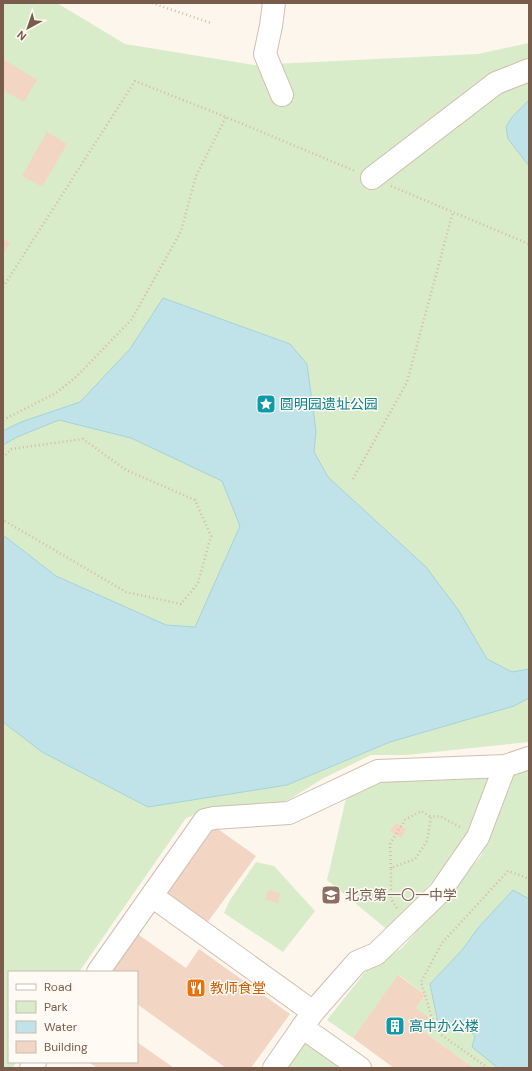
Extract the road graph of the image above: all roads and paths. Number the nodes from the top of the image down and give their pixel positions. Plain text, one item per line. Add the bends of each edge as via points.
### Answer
1 (152, 3) edge
2 (274, 3) edge
3 (211, 23) dead end
4 (529, 70) edge
5 (282, 95) dead end
6 (226, 116) junction
7 (372, 178) junction
8 (453, 212) junction
9 (529, 244) edge
10 (3, 287) edge
11 (3, 420) edge
12 (3, 458) edge
13 (353, 479) dead end
14 (3, 520) edge
15 (529, 758) edge
16 (505, 766) junction
17 (431, 818) junction
18 (478, 837) junction
19 (391, 868) junction
20 (529, 880) edge
21 (152, 896) junction
22 (407, 923) junction
23 (99, 971) edge
24 (308, 1020) junction
25 (274, 1068) edge
26 (360, 1068) edge
27 (488, 1068) edge

1 - 3 path
2 - 5 lane via 265,54
4 - 7 lane via 496,83
6 - 7 path
6 - 10 path via 135,81
6 - 11 path via 196,176 181,231 132,319 76,377 56,393
7 - 8 path
8 - 9 path
8 - 13 path via 407,382
12 - 14 path via 12,449 83,439 126,470 195,500 211,536 198,583 181,604 126,592
15 - 16 lane
16 - 18 lane
16 - 21 lane via 378,771 289,813 205,820
17 - 18 path via 440,816
17 - 19 path via 427,841 415,860
17 - 19 path via 421,811 405,820 390,844
18 - 22 lane via 440,892
19 - 22 path via 391,899
20 - 27 path via 508,871 442,943 422,982 436,1031
21 - 23 lane
21 - 24 lane
22 - 24 lane via 376,954 358,962
24 - 25 lane
24 - 26 lane

